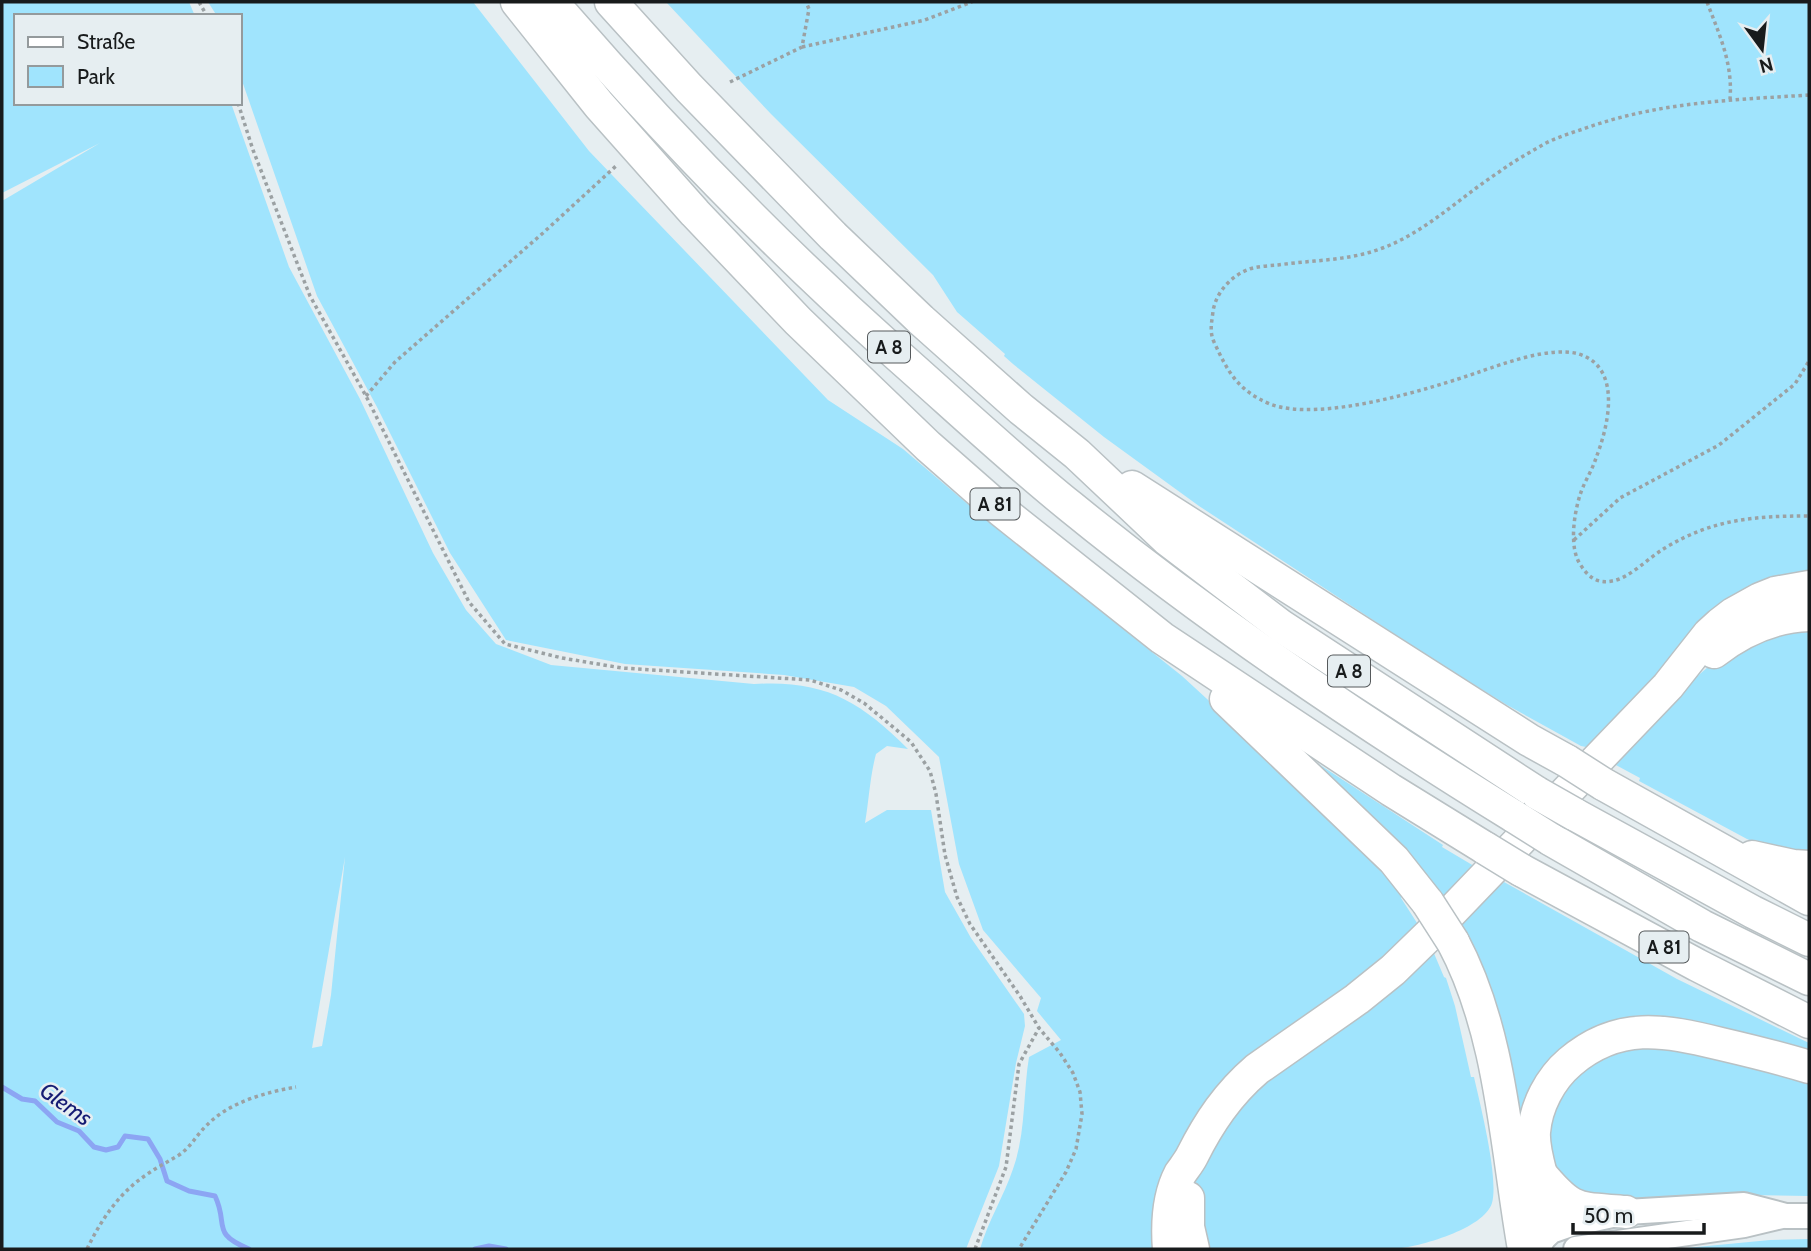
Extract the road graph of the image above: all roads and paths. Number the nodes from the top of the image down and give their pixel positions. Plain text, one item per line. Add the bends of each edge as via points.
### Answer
1 (517, 2) edge
2 (552, 2) edge
3 (611, 2) edge
4 (806, 2) edge
5 (972, 2) edge
6 (1707, 2) edge
7 (803, 47) junction
8 (730, 82) dead end
9 (1809, 95) edge
10 (1730, 99) junction
11 (239, 105) edge
12 (616, 166) dead end
13 (1809, 361) edge
14 (366, 396) junction
15 (1077, 454) junction
16 (1809, 516) edge
17 (1574, 541) junction
18 (1809, 587) edge
19 (1809, 615) edge
20 (1162, 638) junction
21 (1668, 686) junction
22 (1712, 846) junction
23 (1809, 867) edge
24 (1809, 899) edge
25 (1809, 940) edge
26 (1809, 979) edge
27 (1809, 1022) edge
28 (1039, 1028) junction
29 (1809, 1067) edge
30 (296, 1087) dead end
31 (1192, 1155) junction
32 (1539, 1171) junction
33 (1626, 1212) junction
34 (1798, 1216) edge
35 (1533, 1248) edge
36 (86, 1249) edge
37 (975, 1249) edge
38 (1019, 1249) edge
39 (1170, 1249) edge
40 (1193, 1249) edge
41 (1576, 1249) edge

1 - 20 highway, A 81 via 598,106 798,321 1002,511
2 - 26 highway, A 8, bridge via 631,91 826,292 1038,481 1149,569 1420,758 1550,839 1702,926
3 - 15 highway, A 8 via 833,236 921,320
4 - 7 path
5 - 7 path via 925,20
6 - 10 path via 1726,49 1732,79
7 - 8 path
9 - 10 path
10 - 17 path via 1609,119 1551,140 1427,225 1380,249 1248,269 1226,283 1214,304 1211,334 1228,372 1242,389 1273,405 1314,410 1403,396 1519,358 1550,353 1578,354 1599,366 1609,406 1596,459 1580,495
11 - 14 path via 310,296
12 - 14 path via 395,362
13 - 17 path via 1795,384 1719,445 1620,498
14 - 28 path via 469,602 505,644 622,668 810,680 864,703 911,742 930,771 957,897
15 - 22 highway, bridge via 1517,732
15 - 25 highway, A 8, bridge via 1168,540 1281,626 1537,793
16 - 17 path via 1721,522 1682,538 1625,578 1610,582 1597,582 1587,574 1576,559
18 - 21 highway via 1775,593 1733,614 1709,634
19 - 21 highway via 1745,631
20 - 27 highway, A 81, bridge via 1521,870
20 - 35 highway, bridge via 1394,860 1453,942 1481,1006
21 - 31 highway via 1393,970 1238,1085
22 - 23 highway
22 - 24 highway
28 - 37 path via 1019,1064 1006,1167
28 - 38 path via 1073,1073 1080,1092 1082,1124 1066,1172
29 - 32 highway via 1670,1032 1630,1033 1605,1040 1562,1069 1540,1105 1534,1133
30 - 36 path via 272,1091 221,1113 186,1149 122,1194
31 - 39 highway via 1172,1196
31 - 40 highway via 1187,1208
32 - 33 highway via 1554,1191 1576,1207
32 - 35 highway via 1547,1214
33 - 34 main road via 1744,1205
33 - 35 main road via 1551,1231
34 - 41 main road

